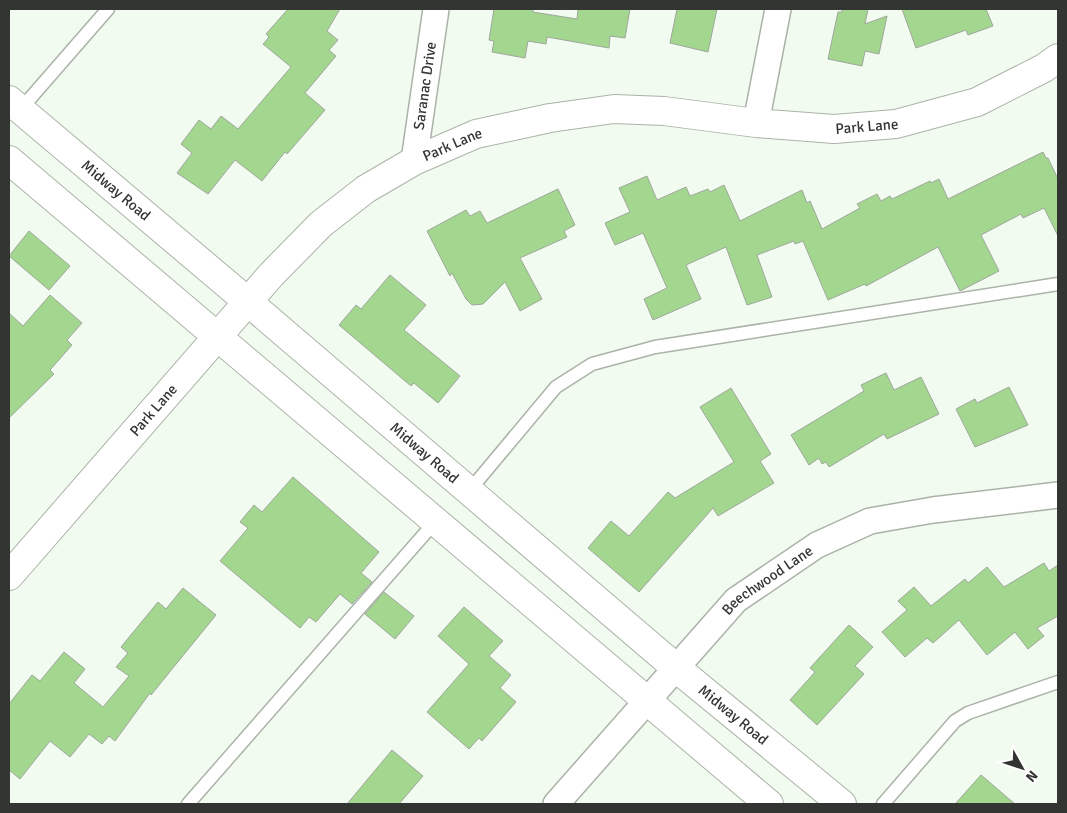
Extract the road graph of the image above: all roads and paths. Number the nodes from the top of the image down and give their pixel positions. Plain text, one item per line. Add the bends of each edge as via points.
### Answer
1 (108, 9) edge
2 (436, 9) edge
3 (778, 9) edge
4 (1058, 58) edge
5 (15, 105) edge
6 (756, 124) junction
7 (9, 160) edge
8 (414, 161) junction
9 (1058, 284) edge
10 (247, 301) junction
11 (216, 337) junction
12 (469, 491) junction
13 (1058, 495) edge
14 (435, 522) junction
15 (9, 576) edge
16 (676, 667) junction
17 (1058, 682) edge
18 (646, 701) junction
19 (188, 804) edge
20 (556, 804) edge
21 (769, 804) edge
22 (842, 804) edge
23 (883, 804) edge

1 - 5 lane
2 - 8 street, Saranac Drive
3 - 6 street
4 - 6 main road, Park Lane via 977,102 896,124 834,129
5 - 10 main road, Midway Road
6 - 8 main road, Park Lane via 664,111 614,109 550,118 476,134
7 - 11 main road
8 - 10 main road, Park Lane via 366,189 322,224
9 - 12 lane via 655,347 592,364 556,387
10 - 11 main road, Park Lane
10 - 12 main road, Midway Road
11 - 14 main road
11 - 15 main road, Park Lane
12 - 16 main road, Midway Road
13 - 16 street, Beechwood Lane via 870,521 817,545 736,600
14 - 18 main road
14 - 19 lane
16 - 18 street, Beechwood Lane
16 - 22 main road, Midway Road
17 - 23 lane via 968,712 955,721
18 - 20 street, Beechwood Lane
18 - 21 main road

